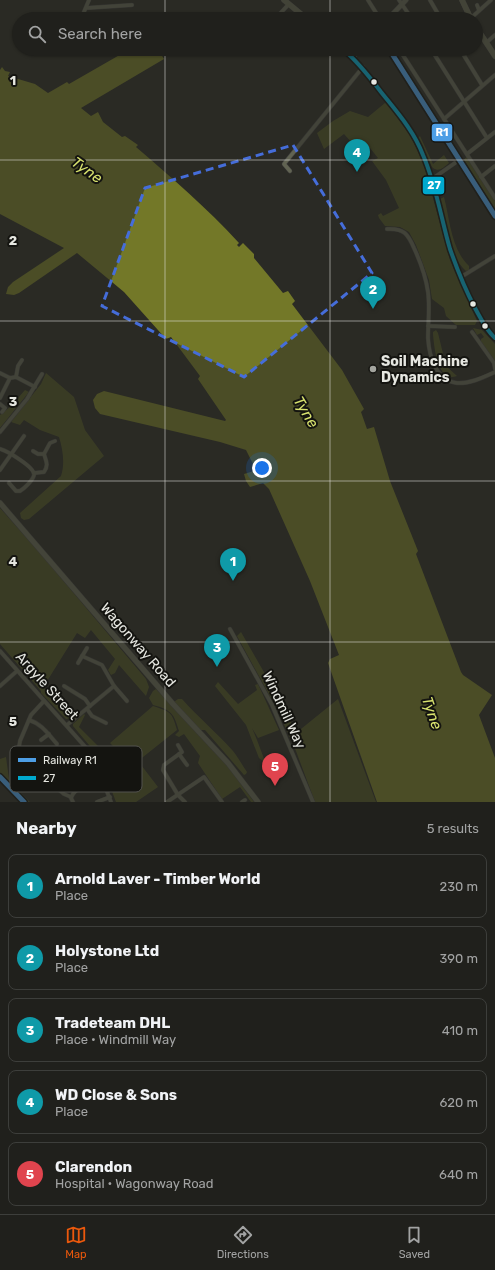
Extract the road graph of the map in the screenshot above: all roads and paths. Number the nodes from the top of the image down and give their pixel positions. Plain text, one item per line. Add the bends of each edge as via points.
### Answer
1 (89, 0) edge
2 (368, 0) edge
3 (406, 0) edge
4 (430, 0) edge
5 (462, 0) edge
6 (492, 0) edge
7 (288, 1) edge
8 (400, 2) edge
9 (132, 5) dead end
10 (477, 5) dead end
11 (86, 8) junction
12 (479, 10) joint
13 (84, 12) edge
14 (280, 12) edge
15 (300, 12) edge
16 (376, 12) edge
17 (393, 12) edge
18 (407, 12) edge
19 (437, 12) edge
20 (468, 12) edge
21 (495, 35) edge
22 (483, 38) edge
23 (486, 43) junction
24 (404, 56) edge
25 (435, 56) edge
26 (464, 56) edge
27 (495, 56) edge
28 (353, 57) edge
29 (363, 68) junction
30 (495, 75) edge
31 (482, 86) junction
32 (464, 102) junction
33 (444, 119) junction
34 (495, 132) edge
35 (487, 138) junction
36 (467, 154) junction
37 (455, 163) dead end
38 (495, 166) edge
39 (290, 172) dead end
40 (481, 177) junction
41 (432, 179) junction
42 (495, 198) edge
43 (387, 229) dead end
44 (495, 256) edge
45 (461, 277) junction
46 (428, 326) junction
47 (455, 327) dead end
48 (472, 332) dead end
49 (495, 338) edge
50 (22, 360) dead end
51 (495, 371) edge
52 (0, 373) edge
53 (42, 374) dead end
54 (16, 377) junction
55 (10, 378) junction
56 (35, 387) junction
57 (0, 398) edge
58 (0, 404) edge
59 (2, 412) dead end
60 (0, 432) edge
61 (24, 436) dead end
62 (55, 441) dead end
63 (0, 448) edge
64 (33, 451) dead end
65 (12, 453) junction
66 (44, 454) junction
67 (0, 470) edge
68 (34, 473) junction
69 (9, 483) dead end
70 (0, 503) edge
71 (230, 629) dead end
72 (87, 648) dead end
73 (0, 651) edge
74 (82, 656) junction
75 (78, 663) dead end
76 (17, 671) junction
77 (0, 686) edge
78 (64, 686) dead end
79 (114, 686) junction
80 (44, 701) junction
81 (127, 701) dead end
82 (88, 708) junction
83 (29, 720) junction
84 (106, 723) dead end
85 (67, 725) junction
86 (49, 734) junction
87 (41, 740) dead end
88 (58, 744) dead end
89 (178, 745) dead end
90 (20, 746) edge
91 (84, 746) edge
92 (181, 753) junction
93 (187, 765) dead end
94 (62, 792) edge
95 (108, 792) edge
96 (178, 794) junction
97 (110, 797) junction
98 (72, 800) edge
99 (97, 802) edge
100 (111, 802) edge
101 (167, 802) edge
102 (185, 802) edge
103 (222, 802) edge
104 (258, 802) edge
105 (313, 802) edge

1 - 11 street
2 - 16 street
3 - 8 street
4 - 19 street
5 - 20 main road
6 - 12 street
7 - 14 street
7 - 15 main road
8 - 17 street
8 - 18 street
9 - 11 street
10 - 12 street
11 - 13 street
21 - 23 street
22 - 23 main road
23 - 27 main road
24 - 33 street
25 - 32 street
26 - 31 street
28 - 29 main road
29 - 39 street via 284,164
29 - 41 main road via 414,137
30 - 31 street
31 - 32 street
32 - 33 street
32 - 35 street
33 - 36 street
34 - 35 street
35 - 36 street
36 - 40 street
37 - 41 street
38 - 40 street
40 - 42 street
41 - 45 main road
43 - 46 street via 405,232 417,253 428,291
44 - 45 street
45 - 49 main road via 483,322
46 - 47 street
46 - 51 street via 430,354 439,374 457,383 471,382
48 - 51 street via 494,363
50 - 54 street
52 - 55 street
53 - 56 street
54 - 55 street
54 - 56 street
55 - 57 street
56 - 60 street
58 - 59 street via 5,408
61 - 65 street
62 - 66 street via 50,443
63 - 65 street
64 - 66 street
65 - 67 street
65 - 68 street
66 - 68 street via 47,468 44,472
68 - 69 street via 28,486 20,492
70 - 104 main road, Wagonway Road via 173,704 228,763
71 - 105 street, Windmill Way via 272,705
72 - 74 street
73 - 76 street, Argyle Street
74 - 75 street
74 - 79 street via 102,665
76 - 77 street
76 - 80 street, Argyle Street
78 - 82 street via 85,699
79 - 81 street
79 - 82 street
80 - 83 street
80 - 85 street, Argyle Street
82 - 84 street via 92,716
82 - 85 street
83 - 86 street via 43,727
83 - 90 street
85 - 91 street, Argyle Street
86 - 87 street
86 - 88 street
89 - 92 street
92 - 93 street
92 - 96 street via 163,768
94 - 98 street
95 - 97 street, Argyle Street
96 - 101 street
96 - 102 street
96 - 103 street via 204,777
97 - 99 street
97 - 100 street, Argyle Street

